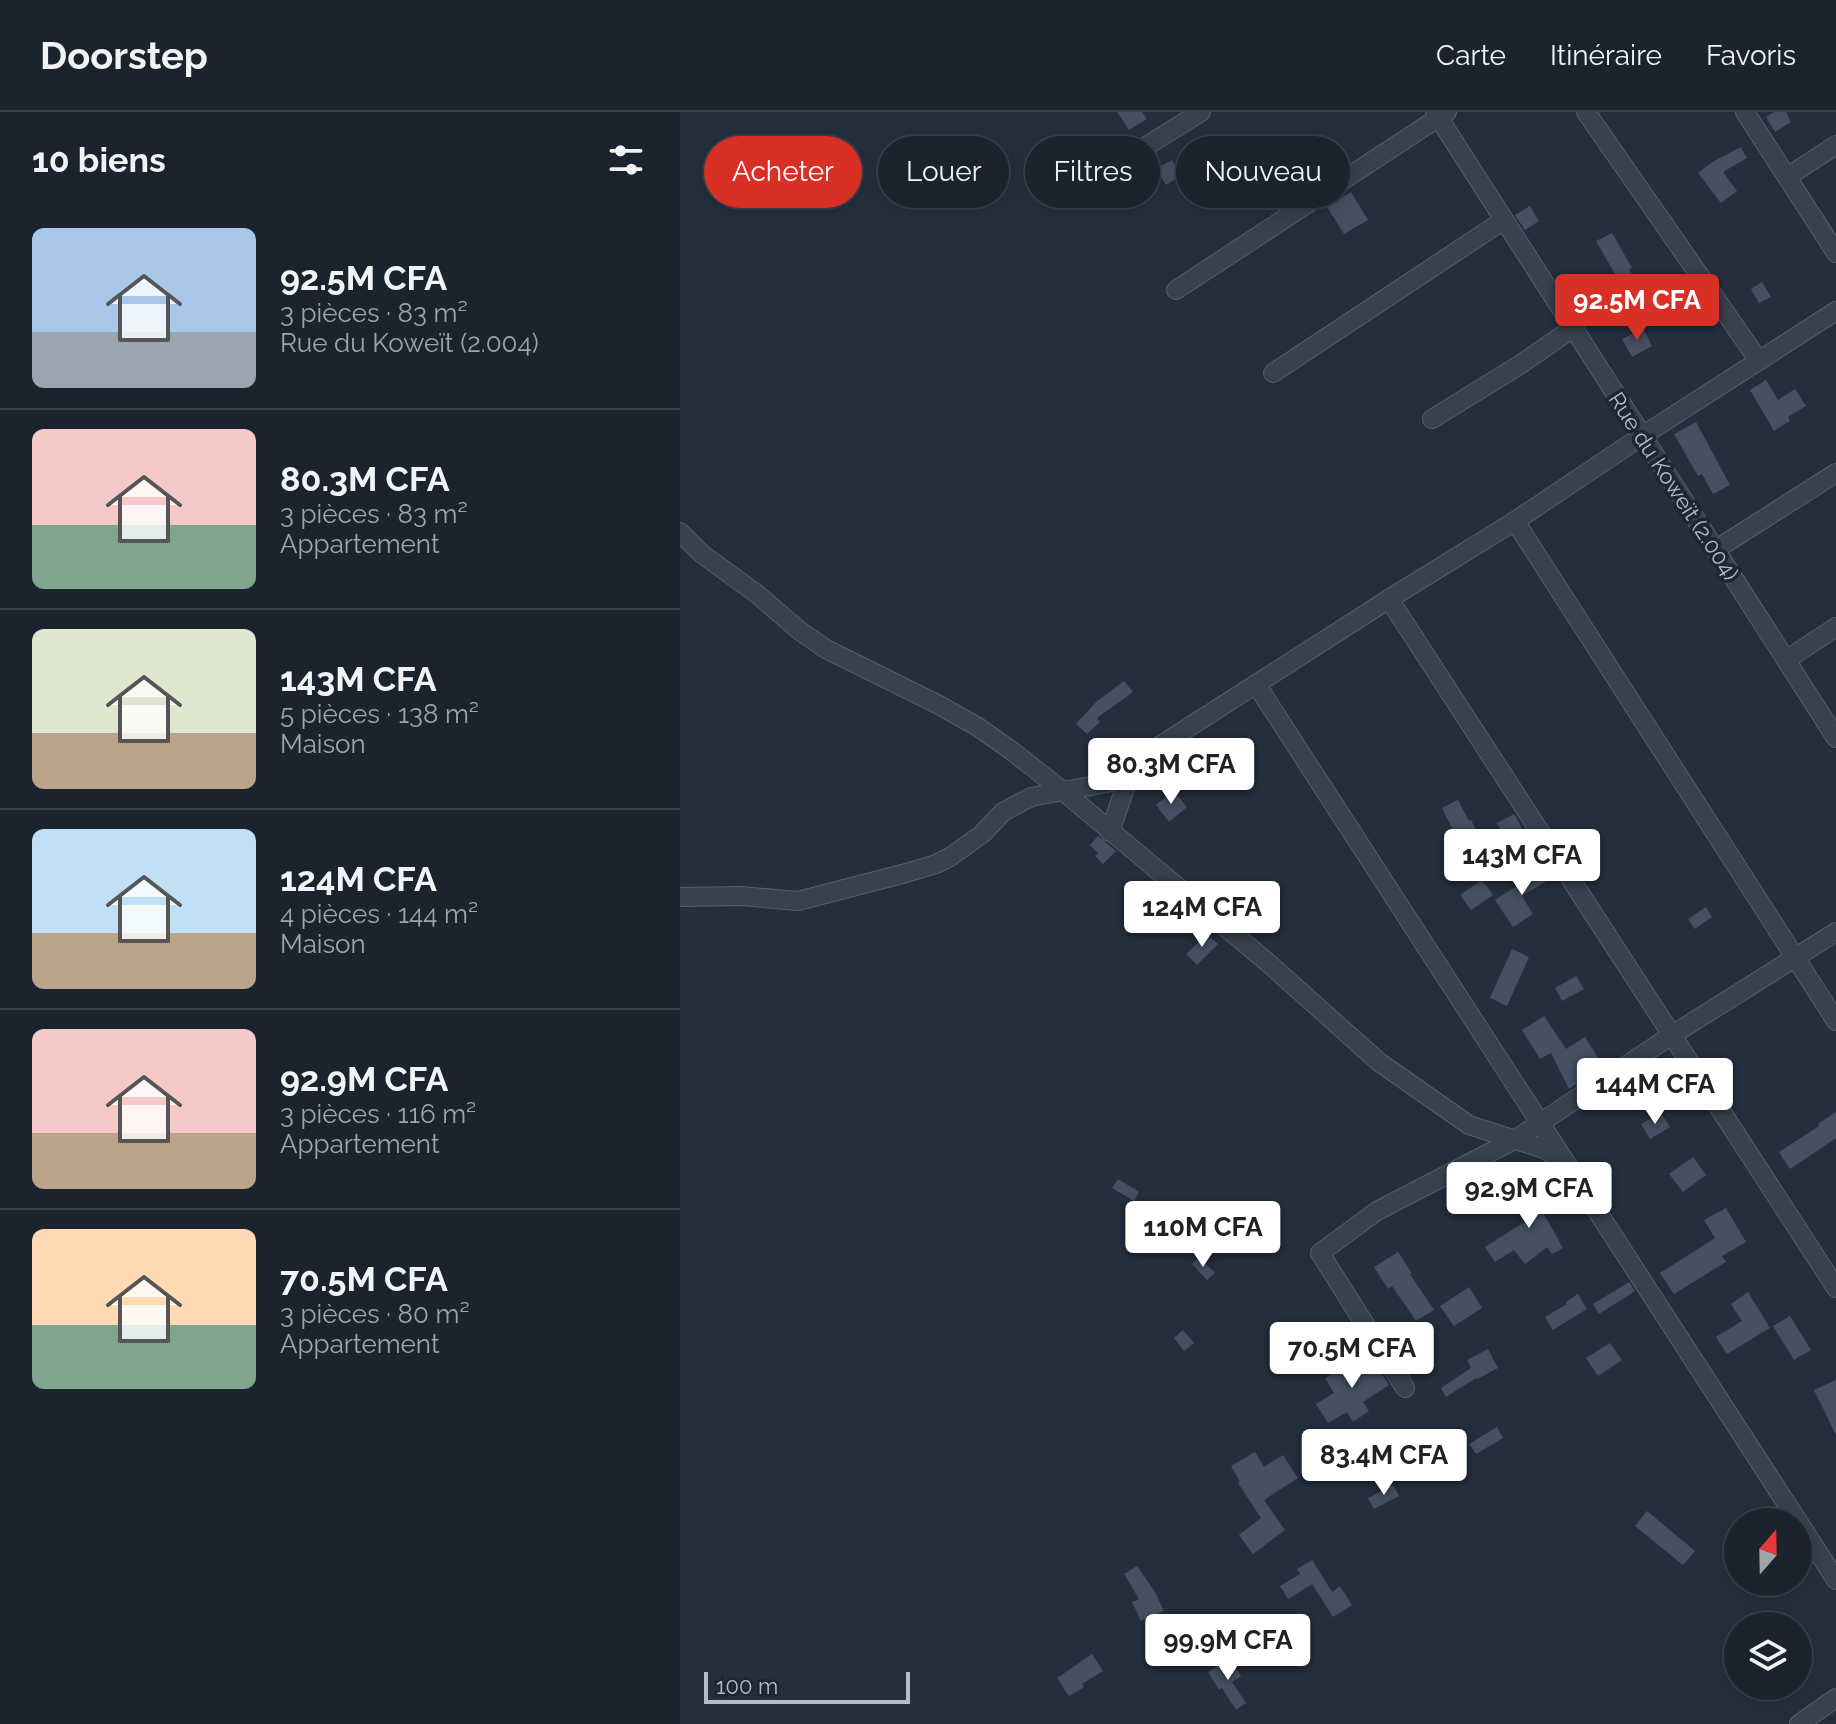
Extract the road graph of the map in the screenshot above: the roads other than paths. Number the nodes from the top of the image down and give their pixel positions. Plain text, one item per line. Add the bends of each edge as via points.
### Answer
1 (1201, 112) edge
2 (1586, 112) edge
3 (1745, 112) edge
4 (1440, 114) edge
5 (1160, 138) edge
6 (1836, 145) edge
7 (1787, 177) junction
8 (1504, 220) junction
9 (1836, 253) edge
10 (1176, 290) dead end
11 (1836, 311) edge
12 (1573, 328) junction
13 (1759, 361) junction
14 (1273, 373) dead end
15 (1432, 419) dead end
16 (1642, 436) junction
17 (1836, 473) edge
18 (1515, 521) junction
19 (680, 532) edge
20 (1715, 550) junction
21 (1389, 599) junction
22 (1836, 627) edge
23 (1786, 660) junction
24 (1256, 684) junction
25 (1836, 738) edge
26 (1128, 779) junction
27 (1063, 791) junction
28 (1110, 832) junction
29 (680, 897) edge
30 (1836, 932) edge
31 (1796, 958) junction
32 (1836, 1021) edge
33 (1672, 1035) junction
34 (1540, 1123) junction
35 (1516, 1139) junction
36 (1565, 1162) junction
37 (1836, 1288) edge
38 (1405, 1388) dead end
39 (1836, 1580) edge
40 (1836, 1698) edge
41 (1799, 1724) edge

1 - 5 street
2 - 13 street
3 - 7 street
4 - 8 street, Rue du Koweït (2.004)
4 - 10 street
6 - 7 street
7 - 9 street
8 - 12 street, Rue du Koweït (2.004)
8 - 14 street
11 - 13 street
12 - 15 street
12 - 16 street, Rue du Koweït (2.004)
13 - 16 street
16 - 18 street
16 - 20 street, Rue du Koweït (2.004)
17 - 20 street
18 - 21 street
18 - 31 street
19 - 27 street via 826,649 978,727
20 - 23 street, Rue du Koweït (2.004)
21 - 24 street
21 - 33 street
22 - 23 street
23 - 25 street, Rue du Koweït (2.004)
24 - 26 street via 1144,756
24 - 34 street
26 - 27 street
26 - 28 street
27 - 28 street
27 - 29 street via 1019,802 959,851 906,873 798,901
28 - 35 street via 1379,1062 1469,1125
30 - 31 street
31 - 32 street
31 - 33 street
33 - 34 street
33 - 37 street
34 - 35 street
34 - 36 street
35 - 36 street
35 - 38 street via 1377,1211 1320,1253
36 - 39 street
40 - 41 street

